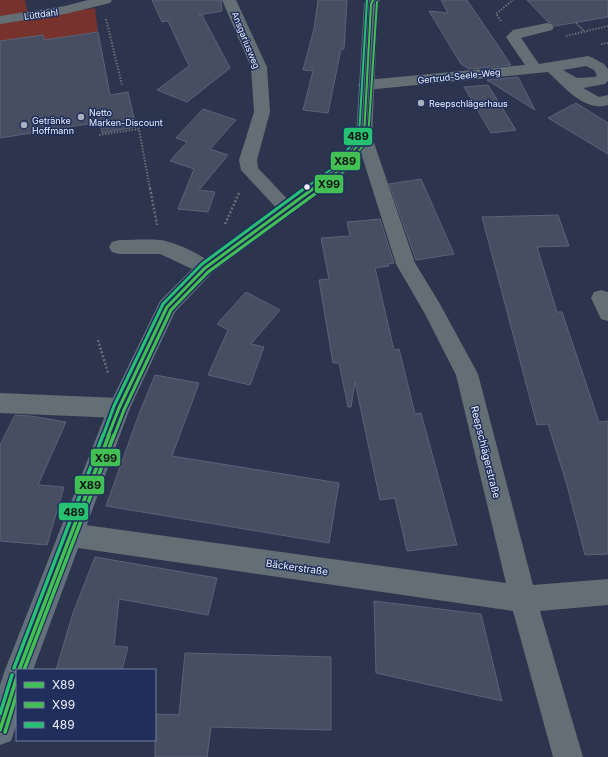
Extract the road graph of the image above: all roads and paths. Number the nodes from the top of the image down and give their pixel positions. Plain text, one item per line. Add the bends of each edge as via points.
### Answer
1 (103, 0) edge
2 (229, 0) edge
3 (373, 0) edge
4 (0, 20) edge
5 (576, 22) dead end
6 (547, 28) dead end
7 (584, 31) dead end
8 (551, 67) junction
9 (535, 68) junction
10 (566, 80) junction
11 (122, 85) dead end
12 (366, 86) junction
13 (603, 101) edge
14 (99, 135) dead end
15 (364, 136) junction
16 (250, 170) junction
17 (286, 208) junction
18 (224, 226) dead end
19 (119, 247) dead end
20 (162, 247) junction
21 (205, 268) junction
22 (0, 403) edge
23 (119, 408) junction
24 (71, 536) junction
25 (608, 592) edge
26 (523, 600) junction
27 (19, 669) edge
28 (16, 680) edge
29 (0, 730) edge
30 (568, 757) edge

1 - 4 street, Lüttdahl via 65,10
1 - 11 path
2 - 16 street, Ansgariusweg via 259,67 262,112 248,160
3 - 12 main road
5 - 7 path
6 - 9 street via 518,33 513,38
8 - 9 street, Gertrud-Seele-Weg
8 - 10 street
8 - 10 street, Gertrud-Seele-Weg via 588,61 599,67 605,75 600,81 581,84
9 - 12 street, Gertrud-Seele-Weg
10 - 13 street via 579,92
12 - 15 main road
14 - 20 path via 139,129
15 - 17 main road via 337,172
15 - 26 street, Reepschlägerstraße via 406,264 467,374
16 - 17 street
16 - 18 path
17 - 21 main road
19 - 20 street
20 - 21 street
21 - 23 main road via 167,307
22 - 23 street
23 - 24 main road
24 - 26 street, Bäckerstraße
24 - 27 main road
25 - 26 street
26 - 30 street, Reepschlägerstraße
28 - 29 main road

